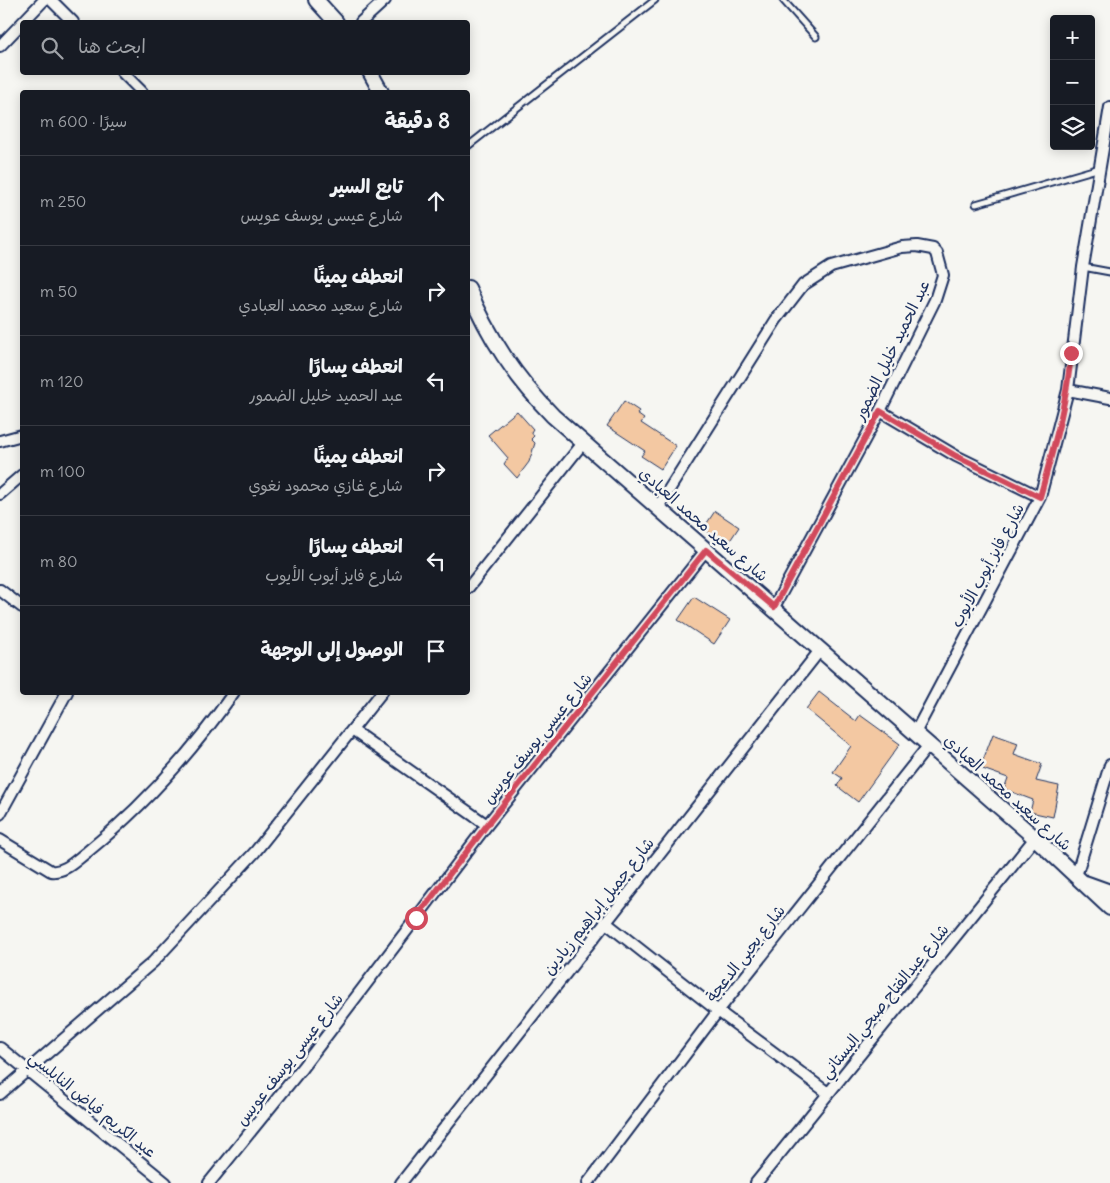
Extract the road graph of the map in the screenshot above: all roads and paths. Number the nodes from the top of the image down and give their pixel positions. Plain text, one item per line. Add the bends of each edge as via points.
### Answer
1 (44, 0) edge
2 (51, 0) edge
3 (316, 0) edge
4 (385, 0) edge
5 (655, 0) edge
6 (783, 0) edge
7 (25, 20) edge
8 (71, 20) edge
9 (334, 20) edge
10 (364, 20) edge
11 (20, 25) edge
12 (816, 37) dead end
13 (0, 46) edge
14 (125, 75) edge
15 (372, 75) edge
16 (140, 90) edge
17 (380, 90) edge
18 (1110, 107) edge
19 (470, 144) edge
20 (1100, 168) junction
21 (976, 204) dead end
22 (1083, 267) junction
23 (1110, 272) edge
24 (470, 292) edge
25 (1068, 390) junction
26 (1110, 398) edge
27 (880, 411) junction
28 (20, 436) edge
29 (0, 441) edge
30 (583, 443) junction
31 (20, 477) edge
32 (0, 494) edge
33 (1040, 497) junction
34 (658, 507) junction
35 (706, 550) junction
36 (470, 585) edge
37 (0, 590) edge
38 (20, 605) edge
39 (774, 607) junction
40 (821, 649) junction
41 (65, 695) edge
42 (232, 695) edge
43 (380, 695) edge
44 (352, 730) junction
45 (915, 733) junction
46 (929, 745) junction
47 (1110, 764) edge
48 (0, 814) edge
49 (487, 825) junction
50 (1035, 838) junction
51 (0, 840) edge
52 (1079, 879) junction
53 (1110, 892) edge
54 (1110, 908) edge
55 (605, 922) junction
56 (718, 1011) junction
57 (0, 1048) edge
58 (29, 1070) junction
59 (828, 1093) junction
60 (0, 1094) edge
61 (166, 1183) edge
62 (209, 1183) edge
63 (401, 1183) edge
64 (588, 1183) edge
65 (756, 1183) edge

1 - 7 street
2 - 8 street
3 - 9 street
4 - 10 street
5 - 19 lane
6 - 12 lane
11 - 13 street
14 - 16 street
15 - 17 street
18 - 20 street, شارع فايز أيوب الأيوب
20 - 21 lane
20 - 22 street, شارع فايز أيوب الأيوب
22 - 23 lane
22 - 25 street, شارع فايز أيوب الأيوب
24 - 30 street, شارع سعيد محمد العبادي via 510,368 533,396
25 - 26 street
25 - 33 street, شارع فايز أيوب الأيوب
27 - 33 street via 956,456
27 - 34 street, عبد الحميد خليل الضمور via 940,288 943,275 933,249 902,247 831,267 803,286 776,320
27 - 39 street, عبد الحميد خليل الضمور
28 - 29 street
30 - 34 street, شارع سعيد محمد العبادي
30 - 36 street
31 - 32 street
33 - 45 street, شارع فايز أيوب الأيوب
34 - 35 street, شارع سعيد محمد العبادي
35 - 39 street, شارع سعيد محمد العبادي
35 - 49 street, شارع عيسى يوسف عويس
37 - 38 street
39 - 40 street, شارع سعيد محمد العبادي
40 - 45 street, شارع سعيد محمد العبادي
40 - 55 street, شارع جميل إبراهيم زيادين
41 - 48 street
42 - 51 street via 160,784 115,828 62,871 51,871
43 - 44 street
44 - 49 street
44 - 58 street via 255,852 153,962
45 - 46 street, شارع سعيد محمد العبادي
46 - 50 street, شارع سعيد محمد العبادي
46 - 56 street, شارع يحيى الدعجة
47 - 52 street
49 - 62 street, شارع عيسى يوسف عويس via 302,1068
50 - 52 street, شارع سعيد محمد العبادي
50 - 59 street, شارع عبدالفتاح صبحي البستاني
52 - 53 street, شارع سعيد محمد العبادي
52 - 54 street, شارع سعيد محمد العبادي
55 - 56 street
55 - 63 street, شارع جميل إبراهيم زيادين
56 - 59 street
56 - 64 street, شارع يحيى الدعجة
57 - 58 street, عبد الكريم فياض النابلسي
58 - 60 street
58 - 61 street, عبد الكريم فياض النابلسي
59 - 65 street, شارع عبدالفتاح صبحي البستاني

